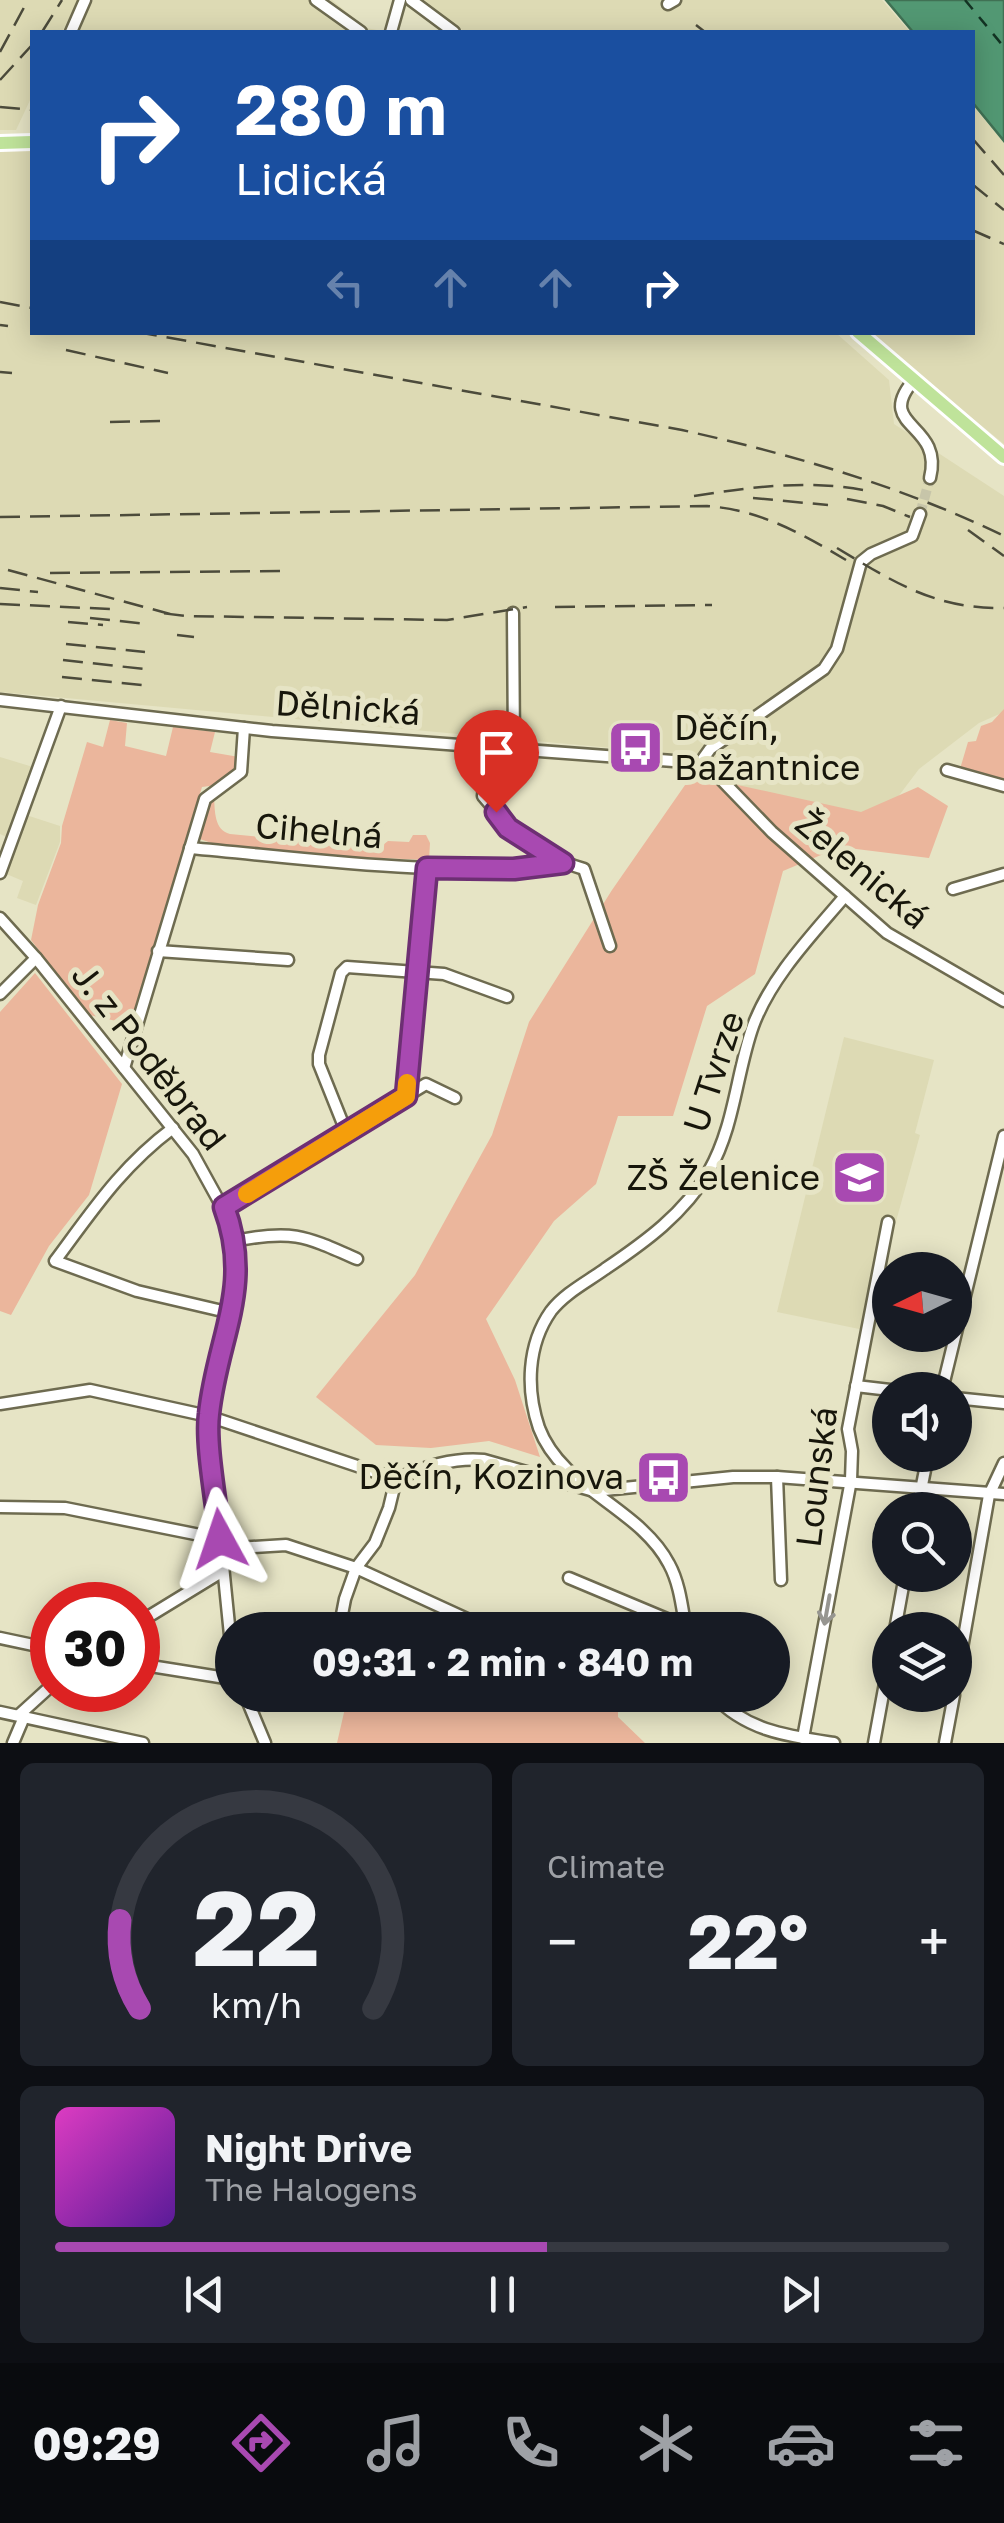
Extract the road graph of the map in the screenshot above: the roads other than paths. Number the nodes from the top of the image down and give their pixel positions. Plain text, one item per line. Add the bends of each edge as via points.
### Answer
1 (85, 0) edge
2 (316, 0) edge
3 (400, 0) edge
4 (411, 0) edge
5 (72, 30) edge
6 (358, 30) edge
7 (392, 30) edge
8 (451, 30) edge
9 (30, 142) edge
10 (0, 144) edge
11 (861, 335) edge
12 (913, 381) junction
13 (1004, 457) edge
14 (930, 478) tunnel mouth
15 (920, 514) tunnel mouth
16 (512, 613) dead end
17 (0, 700) edge
18 (61, 706) junction
19 (244, 728) junction
20 (488, 745) junction
21 (514, 747) junction
22 (700, 763) junction
23 (947, 770) dead end
24 (1004, 786) edge
25 (190, 848) junction
26 (563, 863) junction
27 (427, 868) junction
28 (0, 873) edge
29 (1004, 874) edge
30 (953, 889) dead end
31 (846, 896) junction
32 (0, 918) edge
33 (610, 946) dead end
34 (158, 952) junction
35 (36, 958) junction
36 (288, 960) dead end
37 (418, 972) junction
38 (0, 994) edge
39 (507, 997) dead end
40 (1004, 1001) edge
41 (124, 1068) junction
42 (406, 1096) junction
43 (455, 1098) dead end
44 (174, 1128) junction
45 (346, 1134) junction
46 (1004, 1136) edge
47 (224, 1207) junction
48 (888, 1222) dead end
49 (235, 1240) junction
50 (357, 1259) dead end
51 (231, 1313) junction
52 (946, 1372) edge
53 (856, 1386) junction
54 (872, 1388) edge
55 (0, 1394) edge
56 (21, 1400) junction
57 (972, 1400) edge
58 (1004, 1403) edge
59 (0, 1404) edge
60 (208, 1416) junction
61 (1004, 1463) edge
62 (924, 1472) edge
63 (777, 1476) junction
64 (396, 1479) junction
65 (850, 1480) junction
66 (921, 1488) junction
67 (594, 1491) junction
68 (920, 1492) edge
69 (1004, 1494) edge
70 (989, 1495) junction
71 (0, 1507) edge
72 (220, 1544) junction
73 (356, 1568) junction
74 (222, 1571) junction
75 (569, 1578) dead end
76 (782, 1580) dead end
77 (160, 1609) edge
78 (227, 1612) edge
79 (342, 1612) edge
80 (452, 1612) edge
81 (649, 1612) edge
82 (683, 1612) edge
83 (968, 1612) edge
84 (0, 1638) edge
85 (30, 1644) edge
86 (160, 1668) edge
87 (215, 1676) edge
88 (30, 1707) edge
89 (0, 1712) edge
90 (251, 1712) edge
91 (730, 1712) edge
92 (880, 1712) edge
93 (951, 1712) edge
94 (21, 1716) junction
95 (803, 1738) junction
96 (18, 1741) edge
97 (143, 1743) edge
98 (264, 1743) edge
99 (834, 1743) edge
100 (874, 1743) edge
101 (946, 1743) edge

1 - 5 street
2 - 6 street
3 - 7 street
4 - 8 street
9 - 10 main road
11 - 12 main road
12 - 13 main road
12 - 14 street via 901,410 930,447
15 - 22 street via 912,536 867,556 858,567 837,650 824,669 710,749
16 - 21 street
17 - 18 street, Dělnická
18 - 19 street, Dělnická
18 - 28 street
19 - 20 street, Dělnická
19 - 25 street via 241,772 205,799
20 - 21 street, Dělnická
20 - 26 street via 484,796 508,828
21 - 22 street, Dělnická
22 - 31 street, Želenická
23 - 24 street
25 - 27 street, Cihelná
25 - 34 street
26 - 27 street, Cihelná
26 - 33 street via 584,868
27 - 37 street
29 - 30 street
31 - 40 street, Želenická via 902,943
31 - 67 street, U Tvrze via 760,1014 730,1124 698,1188 661,1228 567,1295 540,1332 530,1391 540,1431
32 - 35 street, J. z Poděbrad
34 - 36 street
34 - 41 street
35 - 38 street
35 - 41 street, J. z Poděbrad
37 - 39 street via 468,980
37 - 42 street
37 - 45 street via 342,973 319,1064
41 - 44 street, J. z Poděbrad
42 - 43 street via 426,1084
42 - 45 street
44 - 47 street, J. z Poděbrad
44 - 51 street via 117,1178 55,1261 137,1291
45 - 47 street
46 - 52 street
47 - 49 street, J. z Poděbrad
48 - 53 street, Lounská
49 - 50 street via 305,1236
49 - 51 street, J. z Poděbrad
51 - 60 street, J. z Poděbrad
53 - 54 street
53 - 65 street, Lounská via 848,1429
55 - 56 street
56 - 59 street
56 - 60 street via 90,1390
57 - 58 street
60 - 64 street
60 - 72 street, J. z Poděbrad
61 - 70 street
62 - 66 street
63 - 65 street
63 - 67 street
63 - 76 street
64 - 67 street via 467,1458
64 - 73 street via 374,1543
65 - 66 street
65 -> 95 street, Lounská
66 - 68 street
66 - 70 street
67 - 82 street, U Tvrze via 657,1545 670,1564
69 - 70 street
70 - 83 street
71 - 72 street via 65,1508
72 - 73 street via 286,1545
72 - 74 street, J. z Poděbrad
73 - 79 street
73 - 80 street
74 - 77 street
74 - 78 street, J. z Poděbrad
75 - 81 street
84 - 85 street
86 - 87 street
88 - 94 street
89 - 94 street
90 - 98 street
91 - 95 street via 752,1726
92 - 100 street
93 - 101 street
94 - 96 street
94 - 97 street
95 - 99 street

